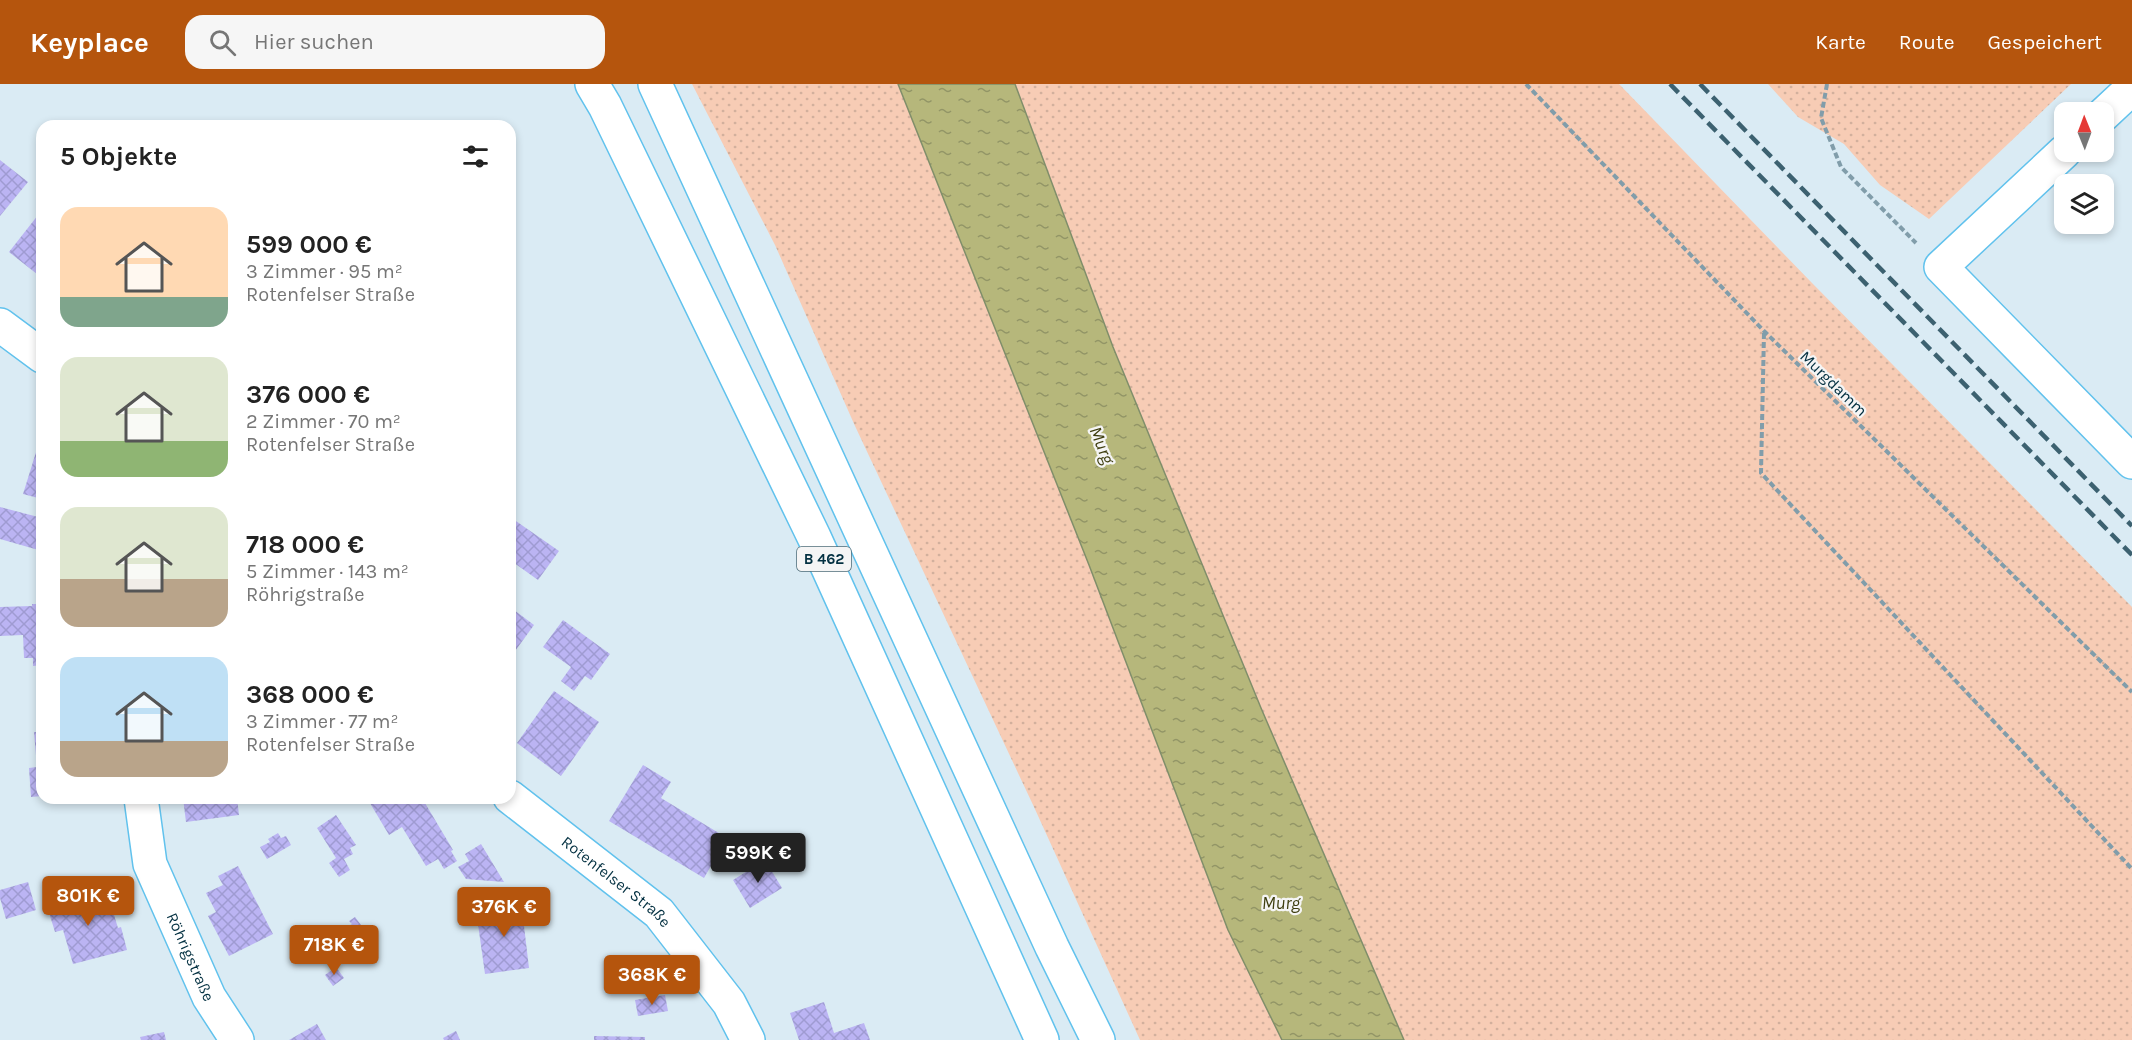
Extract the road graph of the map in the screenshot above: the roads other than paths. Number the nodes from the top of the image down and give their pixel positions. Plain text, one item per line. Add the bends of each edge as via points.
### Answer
1 (592, 84) edge
2 (655, 84) edge
3 (2132, 88) edge
4 (2114, 105) edge
5 (2054, 161) edge
6 (0, 325) edge
7 (36, 352) edge
8 (2132, 462) edge
9 (516, 801) edge
10 (142, 804) edge
11 (237, 1040) edge
12 (748, 1040) edge
13 (1042, 1040) edge
14 (1098, 1040) edge

1 - 13 main road, B 462 via 814,537
2 - 14 main road, B 462
3 - 4 main road
5 - 8 main road via 1941,267
6 - 7 main road
9 - 12 main road, Rotenfelser Straße via 659,914 729,1004
10 - 11 main road, Röhrigstraße via 150,864 208,997

